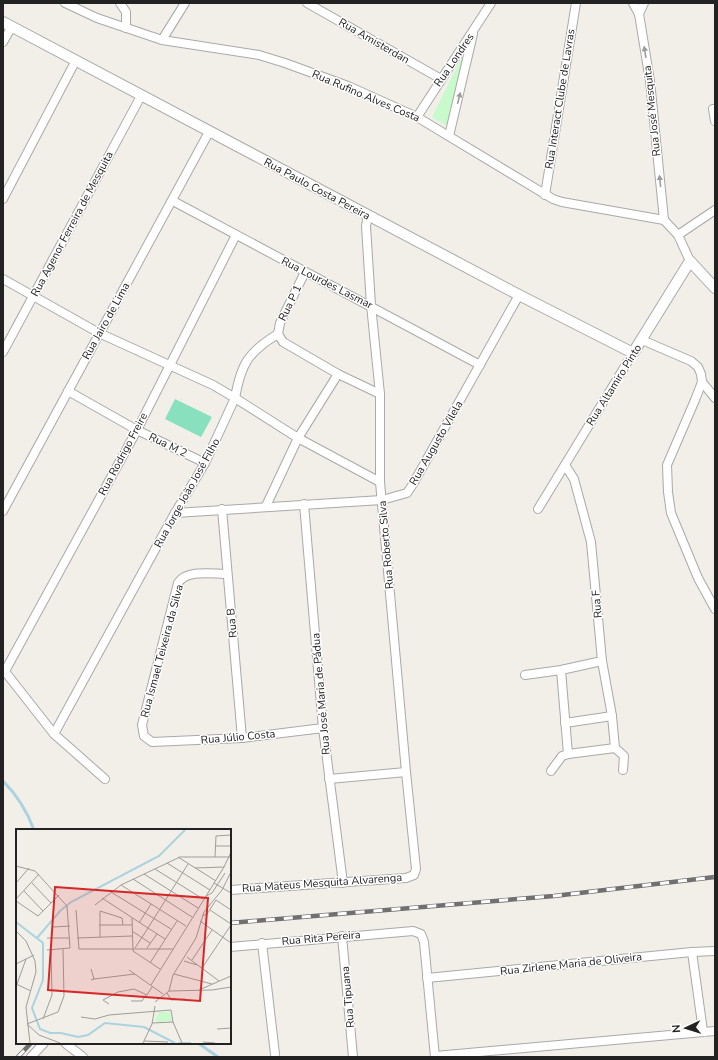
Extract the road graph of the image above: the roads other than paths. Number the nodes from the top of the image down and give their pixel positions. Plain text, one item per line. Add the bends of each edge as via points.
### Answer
1 (65, 3) edge
2 (120, 3) edge
3 (185, 3) edge
4 (307, 3) edge
5 (491, 3) edge
6 (576, 3) edge
7 (633, 3) edge
8 (644, 3) edge
9 (639, 14) junction
10 (7, 25) edge
11 (126, 28) junction
12 (474, 30) junction
13 (162, 40) junction
14 (3, 42) edge
15 (75, 62) junction
16 (440, 79) junction
17 (141, 96) junction
18 (713, 110) dead end
19 (417, 116) junction
20 (715, 121) edge
21 (209, 132) junction
22 (450, 136) junction
23 (545, 195) junction
24 (3, 199) edge
25 (173, 201) junction
26 (715, 210) edge
27 (368, 215) junction
28 (664, 220) junction
29 (236, 235) junction
30 (678, 235) junction
31 (690, 261) junction
32 (305, 272) junction
33 (3, 279) edge
34 (715, 288) edge
35 (519, 295) junction
36 (34, 296) junction
37 (371, 305) junction
38 (99, 333) junction
39 (278, 334) junction
40 (642, 340) junction
41 (3, 352) edge
42 (633, 353) junction
43 (480, 365) junction
44 (169, 366) junction
45 (338, 374) junction
46 (702, 382) junction
47 (68, 391) junction
48 (380, 394) junction
49 (235, 398) junction
50 (715, 398) edge
51 (137, 430) junction
52 (298, 438) junction
53 (205, 463) junction
54 (565, 465) junction
55 (380, 482) junction
56 (382, 500) junction
57 (304, 504) junction
58 (266, 506) junction
59 (222, 509) junction
60 (538, 509) dead end
61 (3, 511) edge
62 (175, 513) junction
63 (227, 574) junction
64 (715, 608) edge
65 (602, 661) junction
66 (4, 670) edge
67 (561, 670) junction
68 (525, 675) dead end
69 (612, 716) junction
70 (565, 723) junction
71 (323, 728) junction
72 (54, 734) junction
73 (242, 738) junction
74 (152, 742) joint
75 (615, 748) junction
76 (568, 754) junction
77 (623, 770) dead end
78 (551, 771) dead end
79 (406, 772) junction
80 (105, 778) dead end
81 (329, 779) junction
82 (414, 875) joint
83 (343, 883) junction
84 (231, 890) edge
85 (342, 936) junction
86 (262, 943) junction
87 (231, 947) edge
88 (715, 951) edge
89 (692, 952) junction
90 (427, 978) junction
91 (703, 1031) junction
92 (715, 1031) edge
93 (43, 1044) edge
94 (66, 1044) edge
95 (275, 1054) dead end
96 (31, 1057) edge
97 (82, 1057) edge
98 (353, 1057) edge
99 (435, 1057) edge

1 - 11 street, Rua Rufino Alves Costa
2 - 11 street via 126,12
3 - 13 street
4 - 16 street, Rua Amisterdan
5 - 12 street, Rua Londres
6 - 23 street, Rua Interact Clube de Lavras
7 - 9 street
8 - 9 street
28 -> 9 street, Rua José Mesquita via 650,81
10 - 14 street
10 - 15 street, Rua Paulo Costa Pereira
11 - 13 street, Rua Rufino Alves Costa
12 - 16 street, Rua Londres
22 -> 12 street
13 - 19 street, Rua Rufino Alves Costa via 259,55 348,86
15 - 17 street, Rua Paulo Costa Pereira
15 - 24 street
16 - 19 street, Rua Londres
17 - 21 street, Rua Paulo Costa Pereira
17 - 36 street, Rua Agenor Ferreira de Mesquita
18 - 20 street
19 - 22 street, Rua Rufino Alves Costa
21 - 25 street, Rua Jairo de Lima
21 - 27 street, Rua Paulo Costa Pereira
22 - 23 street, Rua Rufino Alves Costa
23 - 28 street, Rua Rufino Alves Costa via 562,202
25 - 29 street, Rua Lourdes Lasmar
25 - 38 street, Rua Jairo de Lima
26 - 30 street
27 - 35 street, Rua Paulo Costa Pereira
27 - 37 street, Rua Roberto Silva via 366,226
28 - 30 street
29 - 32 street, Rua Lourdes Lasmar
29 - 44 street, Rua Rodrigo Freire
30 - 31 street
31 - 34 street
31 - 40 street, Rua Altamiro Pinto
32 - 37 street, Rua Lourdes Lasmar
32 - 39 street, Rua P 1 via 279,326
33 - 36 street
35 - 42 street, Rua Paulo Costa Pereira
35 - 43 street, Rua Augusto Vilela
36 - 38 street
36 - 41 street, Rua Agenor Ferreira de Mesquita
37 - 43 street, Rua Lourdes Lasmar
37 - 48 street, Rua Roberto Silva
38 - 44 street
38 - 47 street, Rua Jairo de Lima
39 - 45 street via 283,342
39 - 49 street, Rua Jorge João José Filho via 258,346 250,355 238,380
40 - 42 street, Rua Altamiro Pinto
40 - 46 street via 695,364
42 - 54 street, Rua Altamiro Pinto
43 - 56 street, Rua Augusto Vilela via 407,493
44 - 49 street via 213,385
44 - 51 street, Rua Rodrigo Freire
45 - 48 street
45 - 52 street
46 - 50 street
46 - 64 street via 667,465 668,492 671,513 698,578
47 - 51 street, Rua M 2
47 - 61 street, Rua Jairo de Lima
48 - 55 street, Rua Roberto Silva
49 - 52 street
49 - 53 street, Rua Jorge João José Filho
51 - 53 street, Rua M 2
51 - 66 street, Rua Rodrigo Freire
52 - 55 street
52 - 58 street
53 - 62 street, Rua Jorge João José Filho
54 - 60 street, Rua Altamiro Pinto
54 - 65 street, Rua F via 574,479 591,542
55 - 56 street, Rua Roberto Silva
56 - 57 street, Rua Augusto Vilela
56 - 79 street, Rua Roberto Silva
57 - 58 street, Rua Augusto Vilela
57 - 71 street, Rua José Maria de Pádua
58 - 59 street, Rua Augusto Vilela
59 - 62 street, Rua Augusto Vilela
59 - 63 street, Rua B
62 - 72 street, Rua Jorge João José Filho
63 - 73 street, Rua B
63 - 74 street, Rua Ismael Teixeira da Silva via 189,574 178,583 142,725 144,736
65 - 67 street
65 - 69 street, Rua F
66 - 72 street
67 - 68 street
67 - 70 street
69 - 70 street
69 - 75 street, Rua F
70 - 76 street
71 - 73 street, Rua Júlio Costa
71 - 81 street, Rua José Maria de Pádua
72 - 80 street
73 - 74 street, Rua Júlio Costa
75 - 76 street
75 - 77 street via 624,756
76 - 78 street via 562,756
79 - 81 street
79 - 82 street, Rua Roberto Silva via 416,869
81 - 83 street, Rua José Maria de Pádua
82 - 83 street, Rua Mateus Mesquita Alvarenga via 406,878
83 - 84 street, Rua Mateus Mesquita Alvarenga
85 - 86 street, Rua Rita Pereira
85 - 90 street, Rua Rita Pereira via 413,931 421,934
85 - 98 street, Rua Tipuana
86 - 87 street, Rua Rita Pereira
86 - 95 street
88 - 89 street, Rua Zirlene Maria de Oliveira
89 - 90 street, Rua Zirlene Maria de Oliveira
89 - 91 street
90 - 99 street
91 - 92 street
91 - 99 street
93 - 96 street
94 - 97 street

